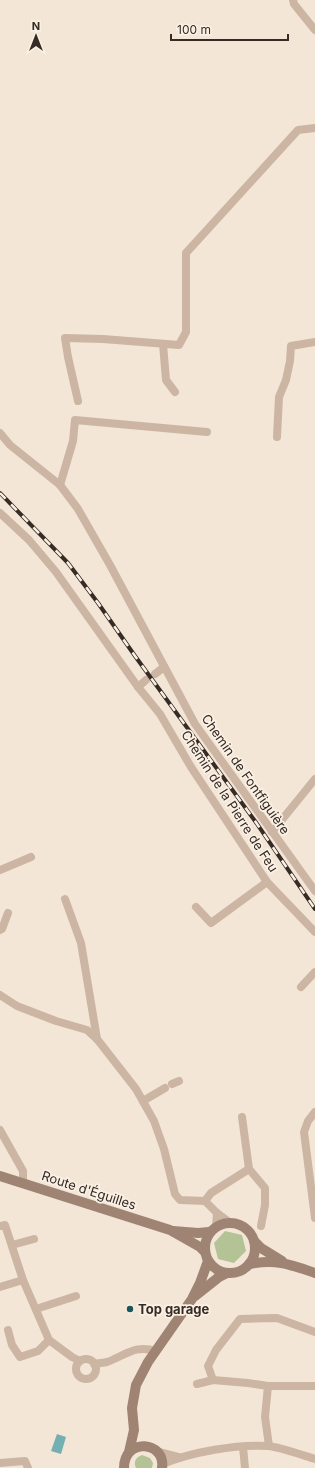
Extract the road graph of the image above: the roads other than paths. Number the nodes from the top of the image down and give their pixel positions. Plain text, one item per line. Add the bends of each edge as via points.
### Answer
1 (293, 0) edge
2 (315, 30) edge
3 (315, 128) edge
4 (315, 342) edge
5 (163, 344) junction
6 (175, 392) dead end
7 (78, 401) dead end
8 (207, 432) dead end
9 (0, 433) edge
10 (277, 437) dead end
11 (60, 485) junction
12 (0, 513) edge
13 (164, 667) junction
14 (155, 674) dead end
15 (146, 680) dead end
16 (138, 687) junction
17 (315, 779) edge
18 (272, 832) junction
19 (31, 857) dead end
20 (0, 870) edge
21 (267, 882) junction
22 (315, 891) edge
23 (65, 898) dead end
24 (196, 907) dead end
25 (8, 913) dead end
26 (0, 930) edge
27 (315, 932) edge
28 (315, 972) edge
29 (302, 986) dead end
30 (0, 995) edge
31 (97, 1039) junction
32 (165, 1088) dead end
33 (143, 1101) junction
34 (315, 1112) edge
35 (242, 1117) dead end
36 (0, 1130) edge
37 (249, 1169) junction
38 (0, 1176) edge
39 (23, 1183) junction
40 (205, 1201) junction
41 (217, 1213) junction
42 (315, 1218) edge
43 (229, 1222) junction
44 (0, 1226) edge
45 (260, 1226) dead end
46 (213, 1229) junction
47 (170, 1230) junction
48 (34, 1238) dead end
49 (254, 1241) junction
50 (12, 1245) junction
51 (206, 1256) junction
52 (285, 1263) junction
53 (249, 1264) junction
54 (226, 1273) junction
55 (315, 1273) edge
56 (23, 1280) junction
57 (0, 1288) edge
58 (76, 1296) dead end
59 (192, 1299) junction
60 (36, 1309) junction
61 (8, 1330) dead end
62 (315, 1332) edge
63 (49, 1340) junction
64 (155, 1351) junction
65 (72, 1357) junction
66 (80, 1361) junction
67 (105, 1362) junction
68 (94, 1364) junction
69 (76, 1370) junction
70 (95, 1373) junction
71 (213, 1380) junction
72 (197, 1384) dead end
73 (268, 1386) junction
74 (315, 1386) edge
75 (134, 1430) junction
76 (143, 1446) junction
77 (269, 1446) junction
78 (243, 1447) junction
79 (156, 1451) junction
80 (129, 1452) junction
81 (179, 1457) junction
82 (315, 1459) edge
83 (0, 1463) edge
84 (123, 1466) edge
85 (162, 1466) edge
86 (28, 1468) edge
87 (244, 1468) edge

1 - 2 street
3 - 5 street via 298,130 186,253 186,332 179,345
4 - 10 street via 291,346 286,380 279,397
5 - 6 street via 166,380
5 - 7 street via 65,338
8 - 11 street via 75,420 73,441
9 - 11 street via 10,445
11 - 13 street via 78,509 110,565
12 - 16 street, Chemin de la Pierre de Feu via 29,540 56,572
13 - 14 street
13 - 18 street, Chemin de Fontfiguière via 194,724
15 - 16 street
16 - 21 street, Chemin de la Pierre de Feu via 160,714 191,767
17 - 18 street
18 - 22 street, Chemin de Fontfiguière
19 - 20 street
21 - 24 street via 211,923
21 - 27 street, Chemin de la Pierre de Feu
23 - 31 street via 81,942
25 - 26 street
28 - 29 street
30 - 31 street via 17,1006 87,1030
31 - 33 street
32 - 33 street
33 - 40 street via 154,1121 164,1149 175,1194 180,1200
34 - 42 street via 304,1132
35 - 37 street
36 - 39 street via 23,1171
37 - 40 street via 211,1193
37 - 45 street via 265,1188 265,1205
38 - 39 street, Route d'Éguilles
39 - 47 street, Route d'Éguilles
40 - 41 street
41 - 43 street
41 - 46 street
43 - 46 street
43 - 49 street via 242,1225 252,1234
44 - 50 street via 5,1225
46 - 47 street, Route d'Éguilles via 198,1233
46 - 51 street via 205,1241
47 - 51 street, Route d'Éguilles via 200,1247
48 - 50 street
49 - 52 street
49 - 53 street via 255,1253
50 - 56 street
51 - 54 street via 213,1267
51 - 59 street via 200,1283
52 - 53 street via 264,1261
52 - 55 street
53 - 54 street via 239,1271
54 - 59 street
56 - 57 street
56 - 60 street
58 - 60 street
59 - 64 street
60 - 63 street
61 - 63 street via 12,1345 20,1357 38,1351
62 - 71 street via 277,1318 240,1319 216,1350 208,1366
63 - 65 street
64 - 67 street via 140,1348
64 - 75 street via 136,1385 132,1408
65 - 66 street
65 - 69 street
66 - 68 street via 89,1360
66 - 69 street
67 - 68 street
67 - 70 street
68 - 70 street
69 - 70 street via 84,1379
71 - 72 street
71 - 73 street
73 - 74 street
73 - 77 street via 265,1417
75 - 76 street
75 - 80 street
76 - 79 street
76 - 80 street via 135,1447
77 - 78 street
77 - 82 street
78 - 81 street
78 - 87 street
79 - 81 street
79 - 85 street via 161,1457
80 - 84 street
81 - 85 street
83 - 86 street via 25,1461

